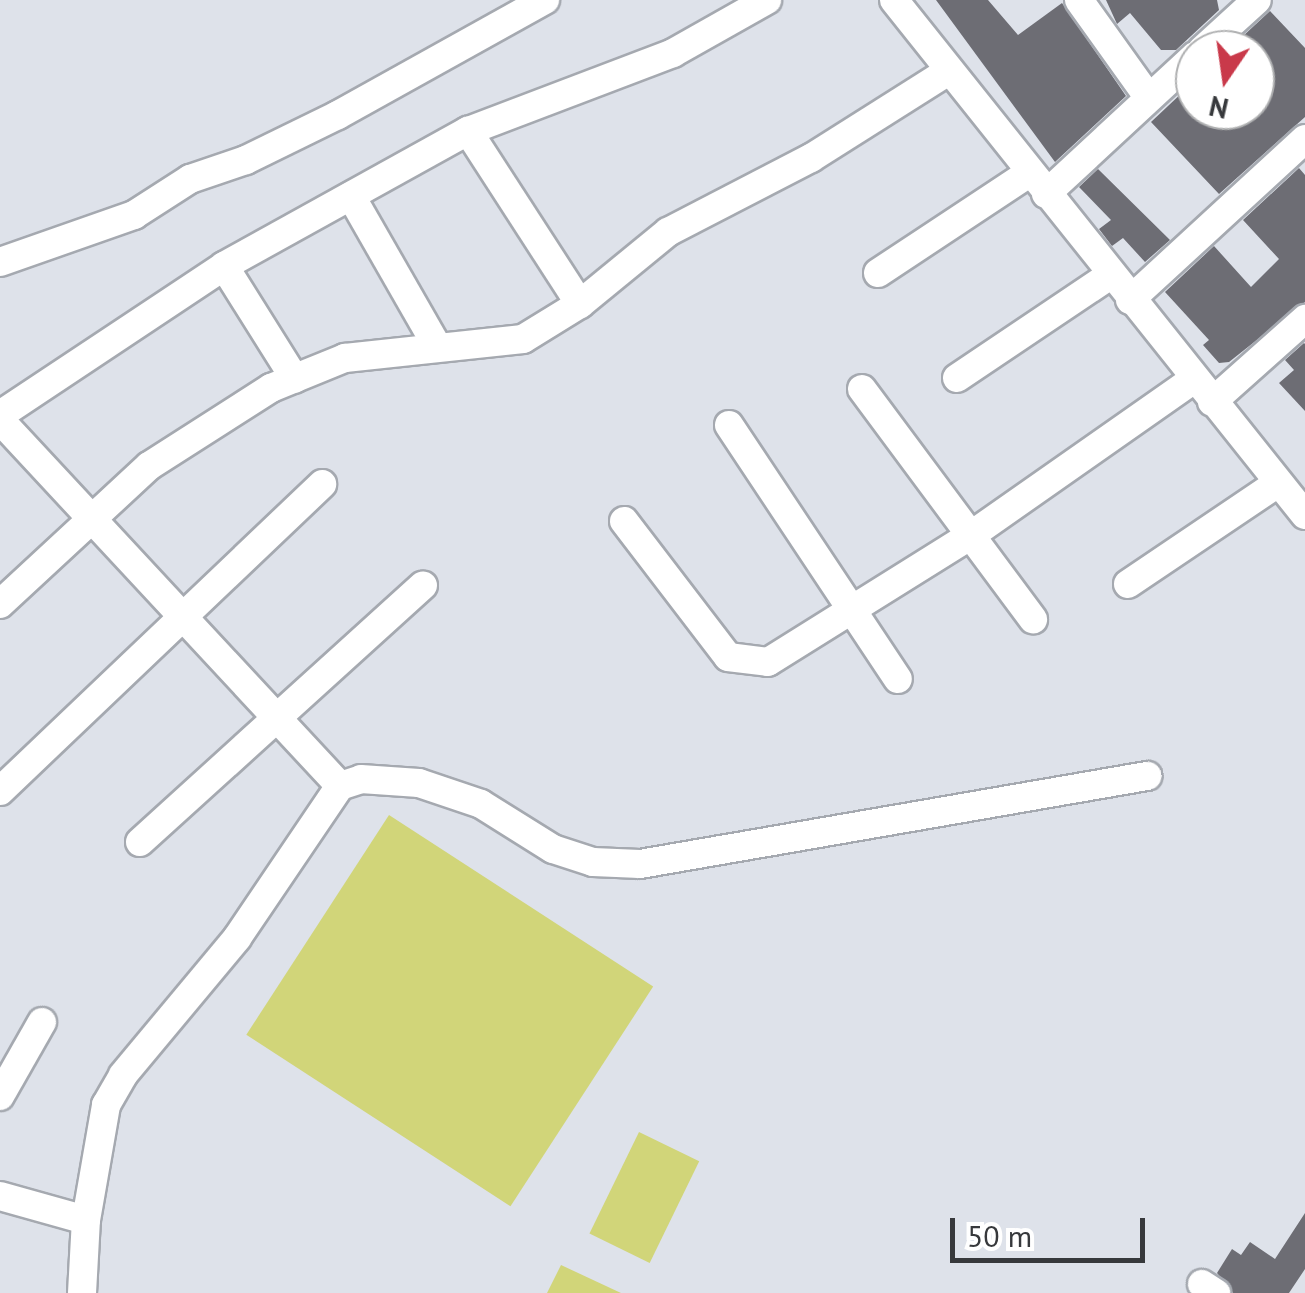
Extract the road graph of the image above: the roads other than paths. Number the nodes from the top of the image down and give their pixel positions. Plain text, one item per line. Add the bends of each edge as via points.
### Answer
1 (545, 0) edge
2 (767, 0) edge
3 (894, 0) edge
4 (1079, 0) edge
5 (1256, 0) edge
6 (1224, 30) edge
7 (948, 72) junction
8 (1175, 75) edge
9 (1150, 98) junction
10 (468, 132) junction
11 (1305, 139) edge
12 (1037, 184) junction
13 (351, 196) junction
14 (0, 262) edge
15 (224, 266) junction
16 (878, 274) dead end
17 (1110, 275) junction
18 (1130, 300) junction
19 (580, 304) junction
20 (1305, 319) edge
21 (438, 346) junction
22 (957, 378) dead end
23 (295, 379) junction
24 (1194, 379) junction
25 (862, 389) dead end
26 (1212, 402) junction
27 (0, 418) edge
28 (729, 424) dead end
29 (1278, 483) junction
30 (322, 484) dead end
31 (1305, 515) edge
32 (90, 518) junction
33 (624, 522) dead end
34 (970, 536) junction
35 (1128, 584) dead end
36 (423, 585) dead end
37 (0, 604) edge
38 (853, 611) junction
39 (182, 618) junction
40 (1032, 619) dead end
41 (898, 678) dead end
42 (276, 720) junction
43 (1147, 776) dead end
44 (340, 786) junction
45 (0, 792) edge
46 (140, 842) dead end
47 (42, 1022) dead end
48 (0, 1096) edge
49 (0, 1196) edge
50 (86, 1220) junction
51 (82, 1293) edge

1 - 14 street via 338,115 190,180 134,215
2 - 10 street via 673,53
3 - 7 street
4 - 9 street
5 - 6 street
7 - 12 street
7 - 19 street via 811,158 668,232
8 - 9 street
9 - 12 street
10 - 13 street
10 - 19 street
11 - 18 street
12 - 16 street
12 - 17 street
13 - 15 street
13 - 21 street
15 - 23 street
15 - 27 street
17 - 18 street
17 - 22 street
18 - 24 street
19 - 21 street via 523,339
20 - 26 street
21 - 23 street via 345,358
23 - 32 street via 207,424
24 - 26 street
24 - 34 street
25 - 34 street
26 - 29 street
27 - 32 street
28 - 38 street
29 - 31 street
29 - 35 street
30 - 39 street
32 - 37 street
32 - 39 street
33 - 38 street via 728,657 768,662
34 - 38 street
34 - 40 street
36 - 42 street
38 - 41 street
39 - 42 street
39 - 45 street
42 - 44 street
42 - 46 street
43 - 44 street via 640,864 592,862 553,849 480,804 418,784 362,779
44 - 50 street via 238,938 123,1074 99,1128
47 - 48 street
49 - 50 street
50 - 51 street

